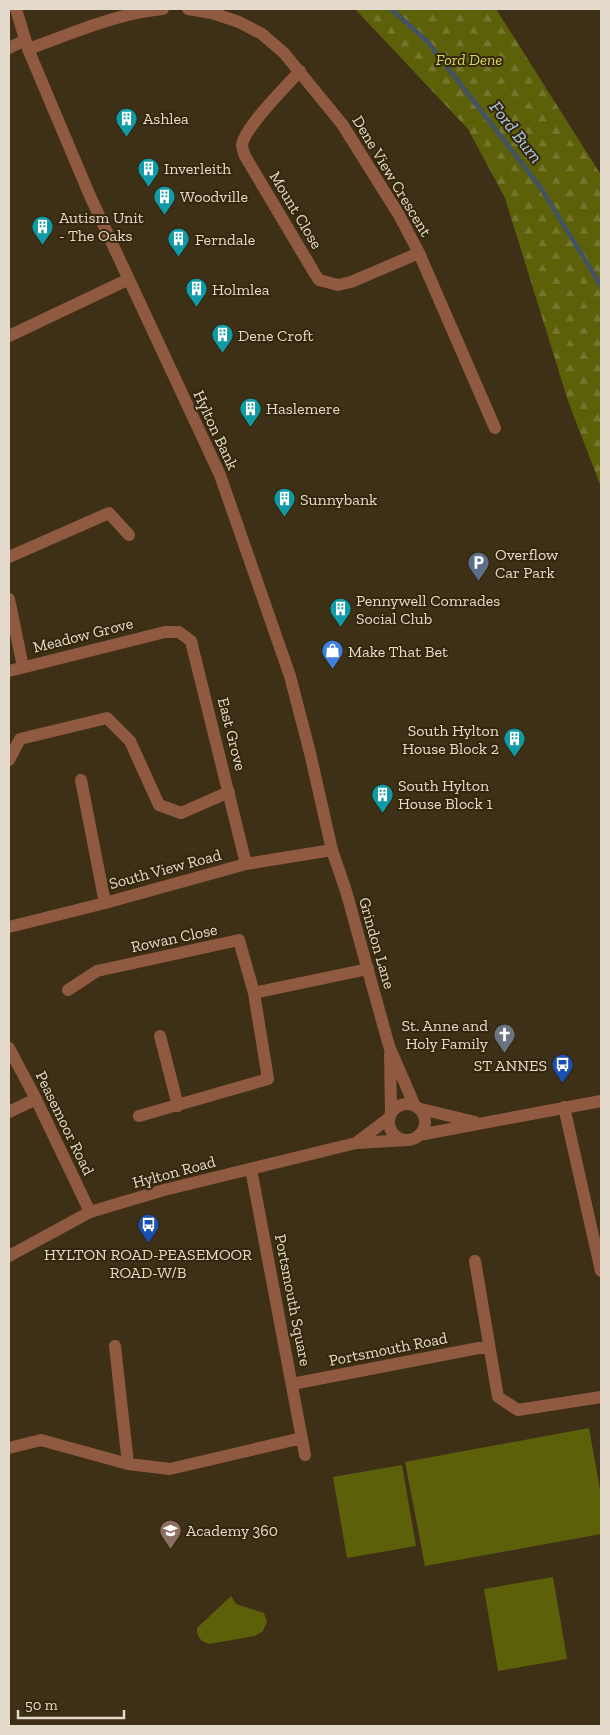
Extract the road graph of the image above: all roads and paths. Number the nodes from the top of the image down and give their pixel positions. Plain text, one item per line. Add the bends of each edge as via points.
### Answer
1 (16, 9) edge
2 (163, 9) edge
3 (188, 9) edge
4 (27, 44) junction
5 (9, 48) edge
6 (300, 71) junction
7 (419, 252) junction
8 (127, 280) junction
9 (9, 336) edge
10 (495, 428) dead end
11 (129, 535) dead end
12 (9, 557) edge
13 (9, 599) edge
14 (165, 632) joint
15 (23, 666) junction
16 (9, 671) edge
17 (9, 760) edge
18 (81, 780) dead end
19 (229, 792) junction
20 (332, 850) junction
21 (246, 864) junction
22 (105, 903) junction
23 (9, 927) edge
24 (368, 970) junction
25 (68, 990) dead end
26 (254, 993) junction
27 (160, 1036) dead end
28 (389, 1046) junction
29 (9, 1048) edge
30 (36, 1099) junction
31 (601, 1100) edge
32 (178, 1106) junction
33 (418, 1107) junction
34 (564, 1107) junction
35 (9, 1112) edge
36 (390, 1115) junction
37 (139, 1116) dead end
38 (480, 1123) junction
39 (414, 1138) junction
40 (356, 1143) junction
41 (251, 1168) junction
42 (90, 1212) junction
43 (9, 1256) edge
44 (475, 1261) dead end
45 (601, 1271) edge
46 (115, 1346) dead end
47 (489, 1346) junction
48 (292, 1384) junction
49 (601, 1398) edge
50 (302, 1438) junction
51 (9, 1448) edge
52 (305, 1454) dead end
53 (128, 1464) junction

1 - 4 street, Hylton Bank
2 - 4 street via 117,18
3 - 6 street, Dene View Crescent via 239,22 262,34
4 - 5 street
4 - 8 street, Hylton Bank
6 - 7 street, Dene View Crescent via 342,124 400,215
6 - 7 street, Mount Close via 255,122 242,145 245,156 315,274 319,280 338,285
7 - 10 street, Dene View Crescent
8 - 9 street
8 - 20 street, Hylton Bank via 220,475 290,676
11 - 12 street via 109,513
13 - 15 street
14 - 15 street, Meadow Grove
14 - 19 street, East Grove via 180,632 191,641
15 - 16 street, Meadow Grove
17 - 19 street via 20,739 107,718 130,741 158,805 181,812
18 - 22 street
19 - 21 street, East Grove
20 - 21 street, South View Road
20 - 24 street, Grindon Lane
21 - 22 street, South View Road
22 - 23 street, South View Road
24 - 26 street
24 - 28 street, Grindon Lane
25 - 26 street, Rowan Close via 97,971 239,940
26 - 32 street, Rowan Close via 268,1078
27 - 32 street
28 - 33 street, Grindon Lane
28 - 36 street, Grindon Lane
29 - 30 street, Peasemoor Road
30 - 35 street
30 - 42 street, Peasemoor Road
31 - 34 street, Hylton Road
32 - 37 street, Rowan Close
33 - 36 street via 407,1103 398,1105
33 - 38 street, Hylton Road
33 - 39 street via 426,1118 426,1124
34 - 38 street, Hylton Road
34 - 45 street
36 - 39 street via 389,1125 397,1137
36 - 40 street, Hylton Road
38 - 39 street, Hylton Road
39 - 40 street, Hylton Road
40 - 41 street, Hylton Road
41 - 42 street, Hylton Road
41 - 48 street, Portsmouth Square
42 - 43 street, Hylton Road
44 - 47 street
46 - 53 street
47 - 48 street, Portsmouth Road
47 - 49 street via 498,1397 518,1410
48 - 50 street, Portsmouth Square
50 - 52 street, Portsmouth Square
50 - 53 street via 170,1469
51 - 53 street via 41,1440

